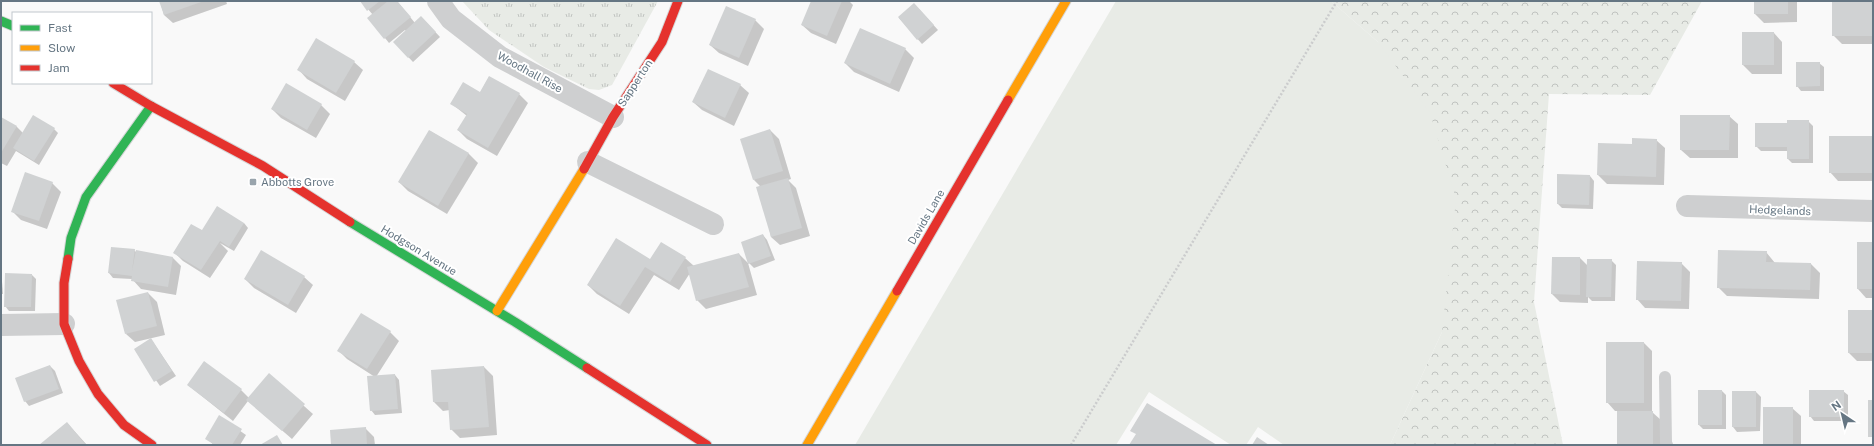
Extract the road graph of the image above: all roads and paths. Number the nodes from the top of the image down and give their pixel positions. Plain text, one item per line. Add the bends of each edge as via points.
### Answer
1 (438, 1) edge
2 (678, 1) edge
3 (1066, 1) edge
4 (1337, 1) edge
5 (1, 21) edge
6 (12, 26) edge
7 (116, 84) edge
8 (152, 106) junction
9 (613, 117) junction
10 (588, 162) junction
11 (1687, 206) dead end
12 (1873, 211) edge
13 (713, 224) dead end
14 (497, 311) junction
15 (64, 324) junction
16 (1, 325) edge
17 (1666, 377) dead end
18 (152, 445) edge
19 (707, 445) edge
20 (807, 445) edge
21 (1071, 445) edge
22 (1668, 445) edge

1 - 9 street, Woodhall Rise via 451,19 500,57
2 - 9 street, Sapperton via 662,42
3 - 20 street, Davids Lane
4 - 21 path
5 - 6 street
7 - 8 street, Hodgson Avenue
8 - 14 street, Hodgson Avenue via 262,166
8 - 15 street via 86,196 71,238 64,283
9 - 10 street, Sapperton
10 - 13 street
10 - 14 street, Sapperton
11 - 12 street, Hedgelands
14 - 19 street, Hodgson Avenue
15 - 16 street
15 - 18 street via 79,361 98,394 124,425
17 - 22 lane

